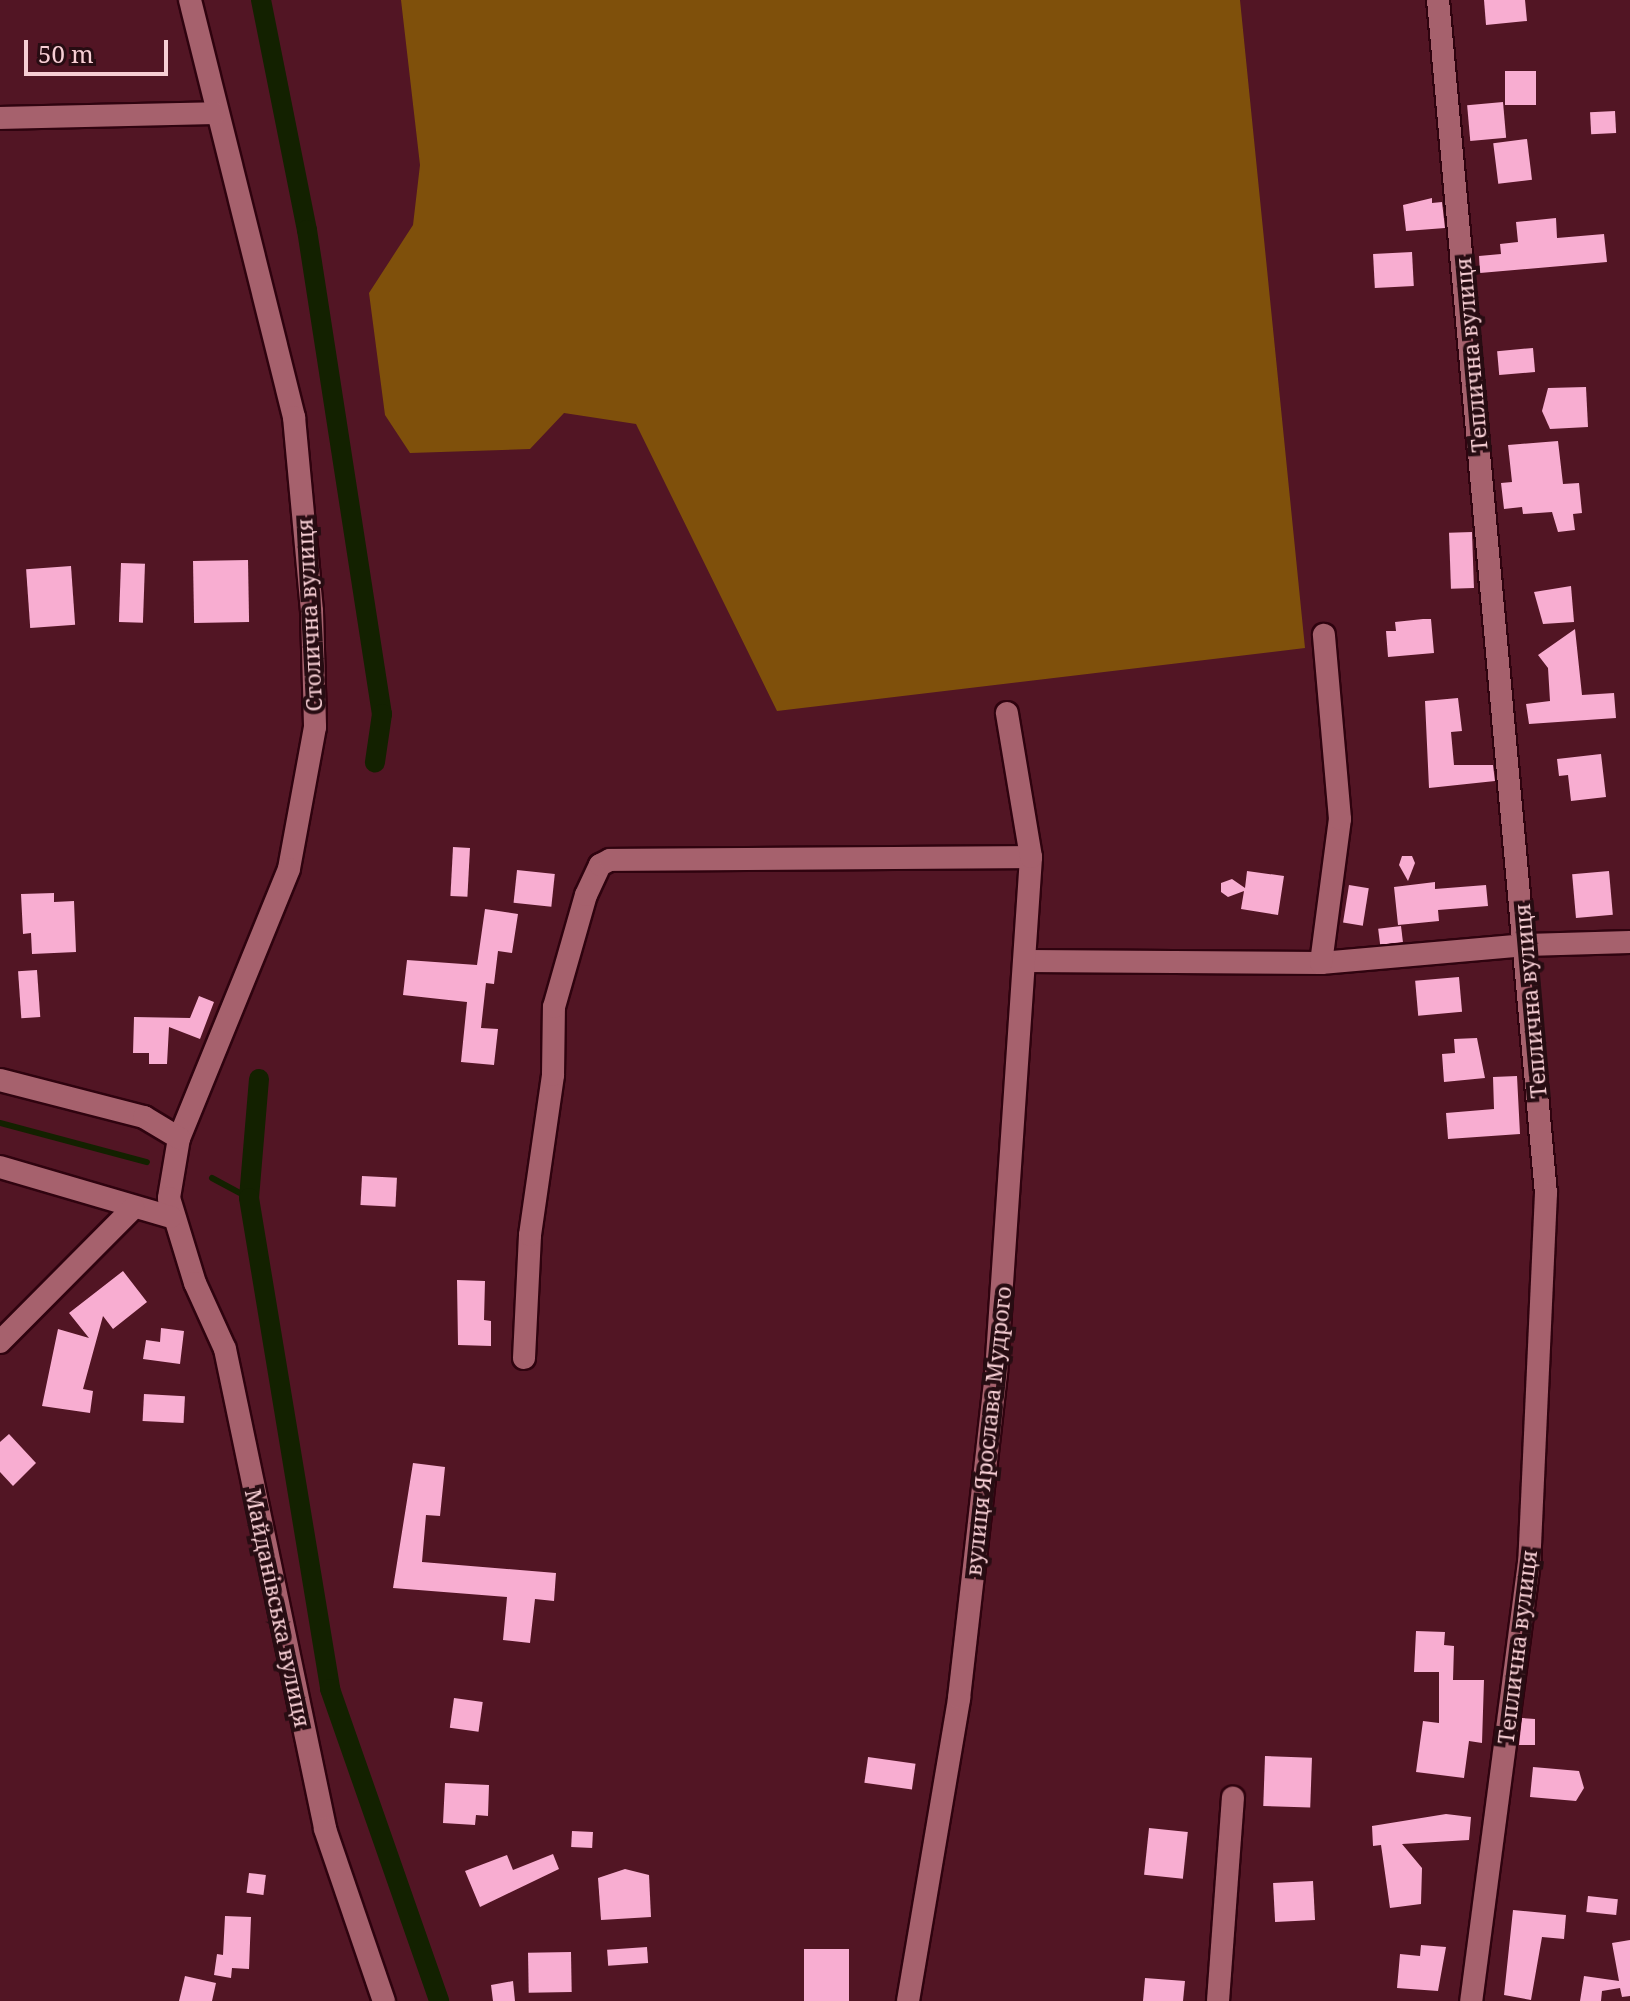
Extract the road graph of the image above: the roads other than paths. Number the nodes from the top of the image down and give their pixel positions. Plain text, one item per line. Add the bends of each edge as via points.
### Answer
1 (190, 0) edge
2 (1438, 0) edge
3 (215, 113) junction
4 (0, 118) edge
5 (1324, 635) dead end
6 (1007, 713) dead end
7 (1031, 857) junction
8 (1630, 942) edge
9 (1526, 945) junction
10 (1027, 961) junction
11 (1321, 963) junction
12 (0, 1080) edge
13 (179, 1138) junction
14 (0, 1167) edge
15 (133, 1208) junction
16 (171, 1217) junction
17 (0, 1342) edge
18 (524, 1358) dead end
19 (1233, 1798) dead end
20 (384, 2001) edge
21 (908, 2001) edge
22 (1218, 2001) edge
23 (1471, 2001) edge

1 - 3 street, Столична вулиця
2 - 9 street, Теплична вулиця
3 - 4 street
3 - 13 street, Столична вулиця via 294,417 312,611 315,727 289,869
5 - 11 street via 1340,819
6 - 7 street, вулиця Ярослава Мудрого
7 - 10 street, вулиця Ярослава Мудрого
7 - 18 street via 610,860 600,865 586,895 554,1007 553,1075 530,1235
8 - 9 street
9 - 11 street
9 - 23 street, Теплична вулиця via 1546,1193 1529,1562
10 - 11 street
10 - 21 street, вулиця Ярослава Мудрого via 987,1450 957,1712
12 - 13 street via 144,1117
13 - 16 street, Столична вулиця via 169,1173
14 - 15 street
15 - 16 street
15 - 17 street
16 - 20 street, Майданівська вулиця via 225,1349 325,1829
19 - 22 street

